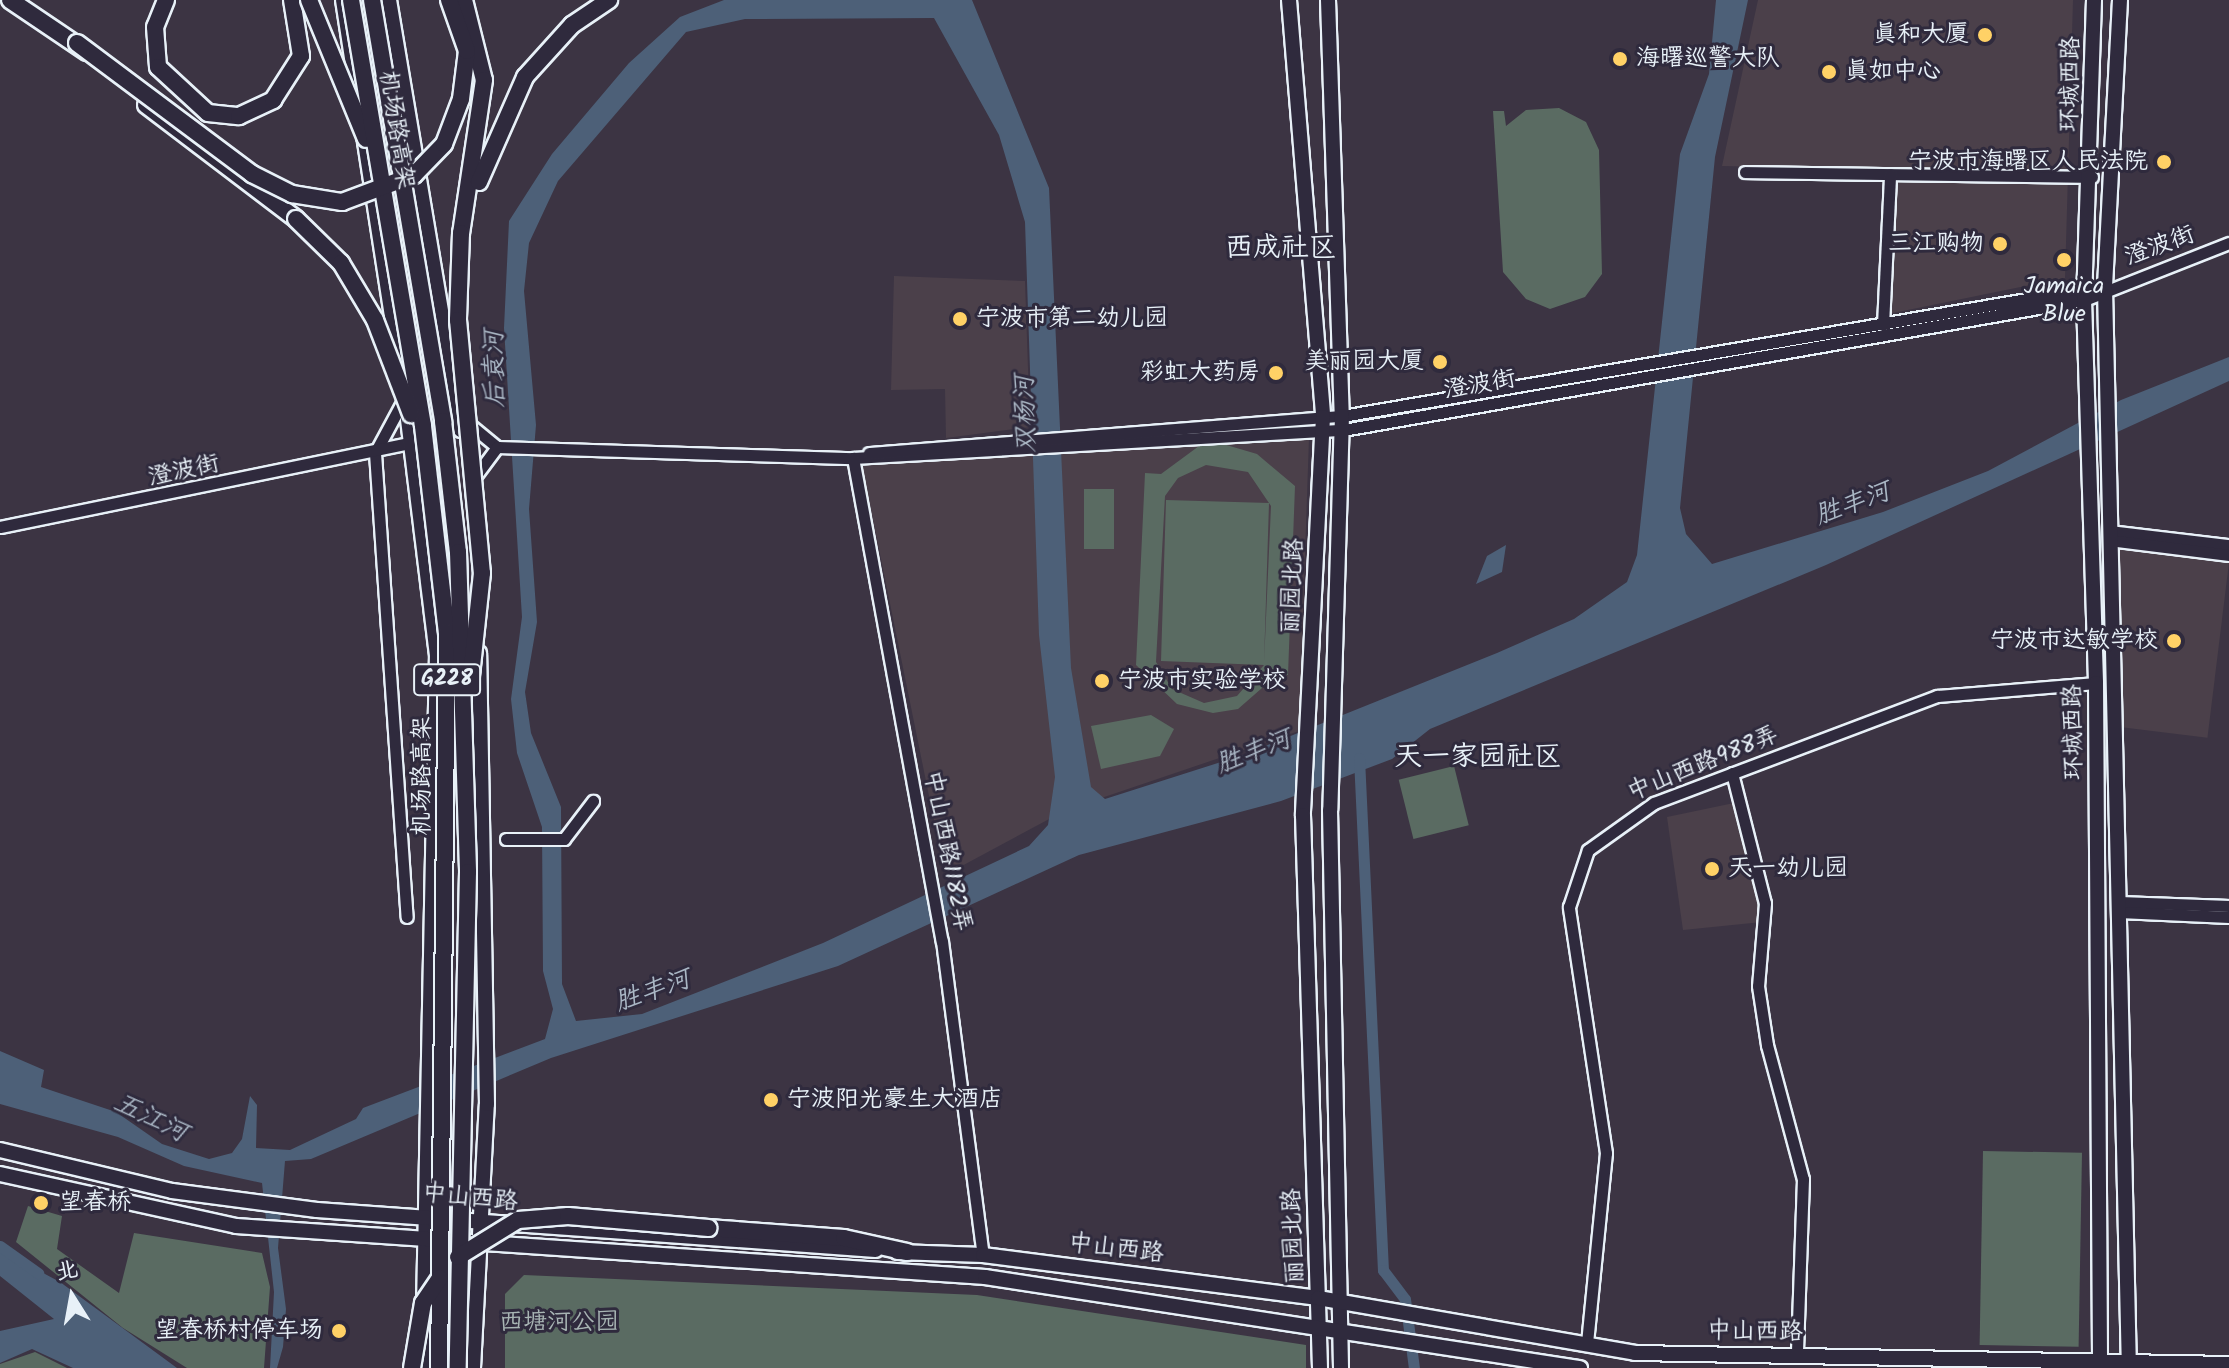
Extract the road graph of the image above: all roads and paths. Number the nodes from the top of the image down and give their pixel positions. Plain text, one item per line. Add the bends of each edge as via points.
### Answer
1 (10, 0) edge
2 (166, 0) edge
3 (292, 0) edge
4 (309, 0) edge
5 (333, 0) edge
6 (343, 0) edge
7 (351, 0) edge
8 (372, 0) edge
9 (389, 0) edge
10 (398, 0) edge
11 (449, 0) edge
12 (464, 0) edge
13 (609, 0) edge
14 (1289, 0) edge
15 (1328, 0) edge
16 (2094, 0) edge
17 (2120, 0) edge
18 (393, 22) junction
19 (349, 36) junction
20 (77, 43) junction
21 (376, 163) junction
22 (1745, 172) dead end
23 (1890, 174) junction
24 (2092, 177) junction
25 (461, 233) junction
26 (2229, 243) edge
27 (2105, 289) junction
28 (2084, 293) junction
29 (1883, 325) junction
30 (1708, 363) junction
31 (405, 397) junction
32 (460, 416) junction
33 (1342, 423) junction
34 (1322, 424) junction
35 (411, 443) junction
36 (498, 447) junction
37 (375, 453) junction
38 (853, 458) junction
39 (467, 485) junction
40 (434, 516) junction
41 (0, 527) edge
42 (2109, 536) junction
43 (2229, 545) edge
44 (2229, 555) edge
45 (2096, 683) junction
46 (466, 730) junction
47 (1732, 773) junction
48 (593, 801) dead end
49 (506, 839) dead end
50 (2229, 906) edge
51 (2119, 907) junction
52 (407, 917) dead end
53 (2229, 917) edge
54 (0, 1150) edge
55 (0, 1174) edge
56 (426, 1214) junction
57 (482, 1219) junction
58 (425, 1236) junction
59 (480, 1244) junction
60 (907, 1252) junction
61 (983, 1255) junction
62 (1318, 1298) junction
63 (1338, 1301) junction
64 (1318, 1329) junction
65 (1339, 1332) junction
66 (1587, 1343) junction
67 (1797, 1355) junction
68 (2100, 1364) edge
69 (2229, 1364) edge
70 (2129, 1365) edge
71 (412, 1368) edge
72 (423, 1368) edge
73 (439, 1368) edge
74 (458, 1368) edge
75 (473, 1368) edge
76 (1320, 1368) edge
77 (1341, 1368) edge
78 (1580, 1368) edge

1 - 20 highway
2 - 3 highway via 155,27 158,67 208,113 239,116 273,100 301,56
4 - 21 highway, bridge
5 - 19 main road
6 - 19 main road
7 - 21 highway, 机场路高架 / G228, bridge
8 - 46 highway, 机场路高架 / G228, bridge via 443,421
9 - 18 main road
10 - 18 main road
11 - 20 highway, bridge via 467,51 461,99 444,144 414,175 342,202 292,194 252,174
12 - 25 highway, bridge via 484,80
13 - 25 highway, bridge via 572,25 525,77 498,124
14 - 34 main road, 丽园北路
15 - 33 main road, 丽园北路
16 - 24 main road, 环城西路
17 - 27 main road, 环城西路
18 - 32 main road
19 - 31 main road
20 - 40 highway, bridge via 341,263 391,351
21 - 40 highway, 机场路高架 / G228, bridge
22 - 23 street
23 - 24 street
23 - 29 street
24 - 28 main road, 环城西路
25 - 46 highway, bridge via 461,400 482,573
26 - 27 street, 澄波街
27 - 28 street, 澄波街
27 - 42 main road, 环城西路
28 - 29 street, 澄波街
28 - 30 street, 澄波街
28 - 45 main road, 环城西路
29 - 30 street, 澄波街
30 - 33 street, 澄波街
31 - 35 main road
31 - 37 street
32 - 36 street
32 - 39 main road
33 - 34 street, 澄波街
33 - 63 main road, 丽园北路 via 1330,810
34 - 38 street, 澄波街
34 - 62 main road, 丽园北路 via 1303,815
35 - 37 street, 澄波街
35 - 56 main road via 437,654
36 - 38 street, 澄波街
36 - 39 street
37 - 41 street, 澄波街
37 - 52 street
38 - 61 street, 中山西路1182弄 via 942,941
39 - 57 main road via 477,569 487,1057
40 - 73 highway, 机场路高架 / G228, bridge via 447,632
42 - 43 street
42 - 44 street
42 - 51 main road, 环城西路
45 - 47 street, 中山西路988弄 via 1937,696
45 - 68 main road, 环城西路
46 - 74 highway, 机场路高架 / G228, bridge
47 - 66 street, 中山西路988弄 via 1623,822 1588,850 1573,881 1569,907 1606,1153
47 - 67 street via 1765,903 1758,986 1767,1045 1803,1179
48 - 49 street via 564,839
50 - 51 street
51 - 53 street
51 - 70 main road, 环城西路
54 - 56 main road, 中山西路 via 172,1191
55 - 58 main road, 中山西路 via 236,1226
56 - 57 main road, 中山西路
56 - 58 main road
57 - 59 main road
57 - 60 main road, 中山西路
58 - 59 main road, 中山西路
58 - 72 main road
59 - 64 main road, 中山西路 via 985,1277
59 - 75 main road
60 - 61 main road, 中山西路
60 - 71 highway, bridge via 844,1238 568,1216 518,1220 476,1240 450,1265 423,1303
61 - 62 main road, 中山西路
62 - 63 main road, 中山西路
62 - 64 main road, 丽园北路
63 - 65 main road, 丽园北路
63 - 66 main road, 中山西路
64 - 65 main road, 中山西路
64 - 76 main road, 丽园北路
65 - 77 main road, 丽园北路
65 - 78 main road, 中山西路
66 - 67 main road, 中山西路 via 1635,1353
67 - 68 main road, 中山西路
68 - 70 main road, 中山西路
69 - 70 main road, 中山西路

